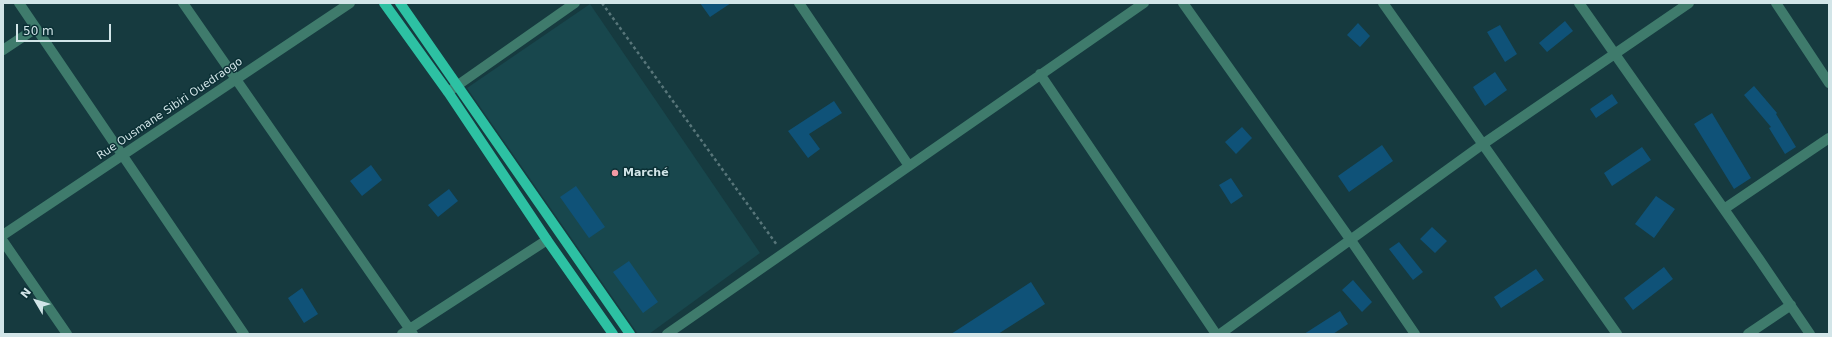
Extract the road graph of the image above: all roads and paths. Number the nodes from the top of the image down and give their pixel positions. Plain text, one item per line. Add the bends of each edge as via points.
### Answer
1 (19, 3) edge
2 (183, 3) edge
3 (350, 3) edge
4 (384, 3) edge
5 (400, 3) edge
6 (575, 3) edge
7 (602, 3) edge
8 (799, 3) edge
9 (1144, 3) edge
10 (1183, 3) edge
11 (1382, 3) edge
12 (1579, 3) edge
13 (1689, 3) edge
14 (1776, 3) edge
15 (36, 28) junction
16 (3, 50) edge
17 (1614, 54) junction
18 (1040, 74) junction
19 (236, 79) junction
20 (1829, 83) edge
21 (458, 85) junction
22 (448, 92) junction
23 (1829, 138) edge
24 (1482, 144) junction
25 (122, 155) junction
26 (909, 166) junction
27 (1724, 209) junction
28 (3, 235) edge
29 (1350, 239) junction
30 (547, 240) junction
31 (3, 241) edge
32 (783, 253) junction
33 (1791, 305) junction
34 (408, 332) edge
35 (67, 334) edge
36 (244, 334) edge
37 (613, 334) edge
38 (630, 334) edge
39 (668, 334) edge
40 (1216, 334) edge
41 (1220, 334) edge
42 (1415, 334) edge
43 (1617, 334) edge
44 (1748, 334) edge
45 (1810, 334) edge

1 - 15 street
2 - 19 street
3 - 19 street, Rue Ousmane Sibiri Ouedraogo
4 - 22 main road
5 - 21 main road
6 - 21 street
7 - 32 path
8 - 26 street
9 - 18 street
10 - 29 street
11 - 24 street
12 - 17 street
13 - 17 street
14 - 20 street
15 - 16 street
15 - 25 street
17 - 24 street
17 - 27 street
18 - 26 street
18 - 40 street
19 - 25 street, Rue Ousmane Sibiri Ouedraogo
19 - 34 street
21 - 22 street
21 - 38 main road
22 - 30 main road
23 - 27 street
24 - 29 street
24 - 43 street
25 - 28 street, Rue Ousmane Sibiri Ouedraogo
25 - 36 street
26 - 32 street
27 - 33 street
29 - 41 street
29 - 42 street
30 - 34 street
30 - 37 main road
31 - 35 street
32 - 39 street
33 - 44 street
33 - 45 street

